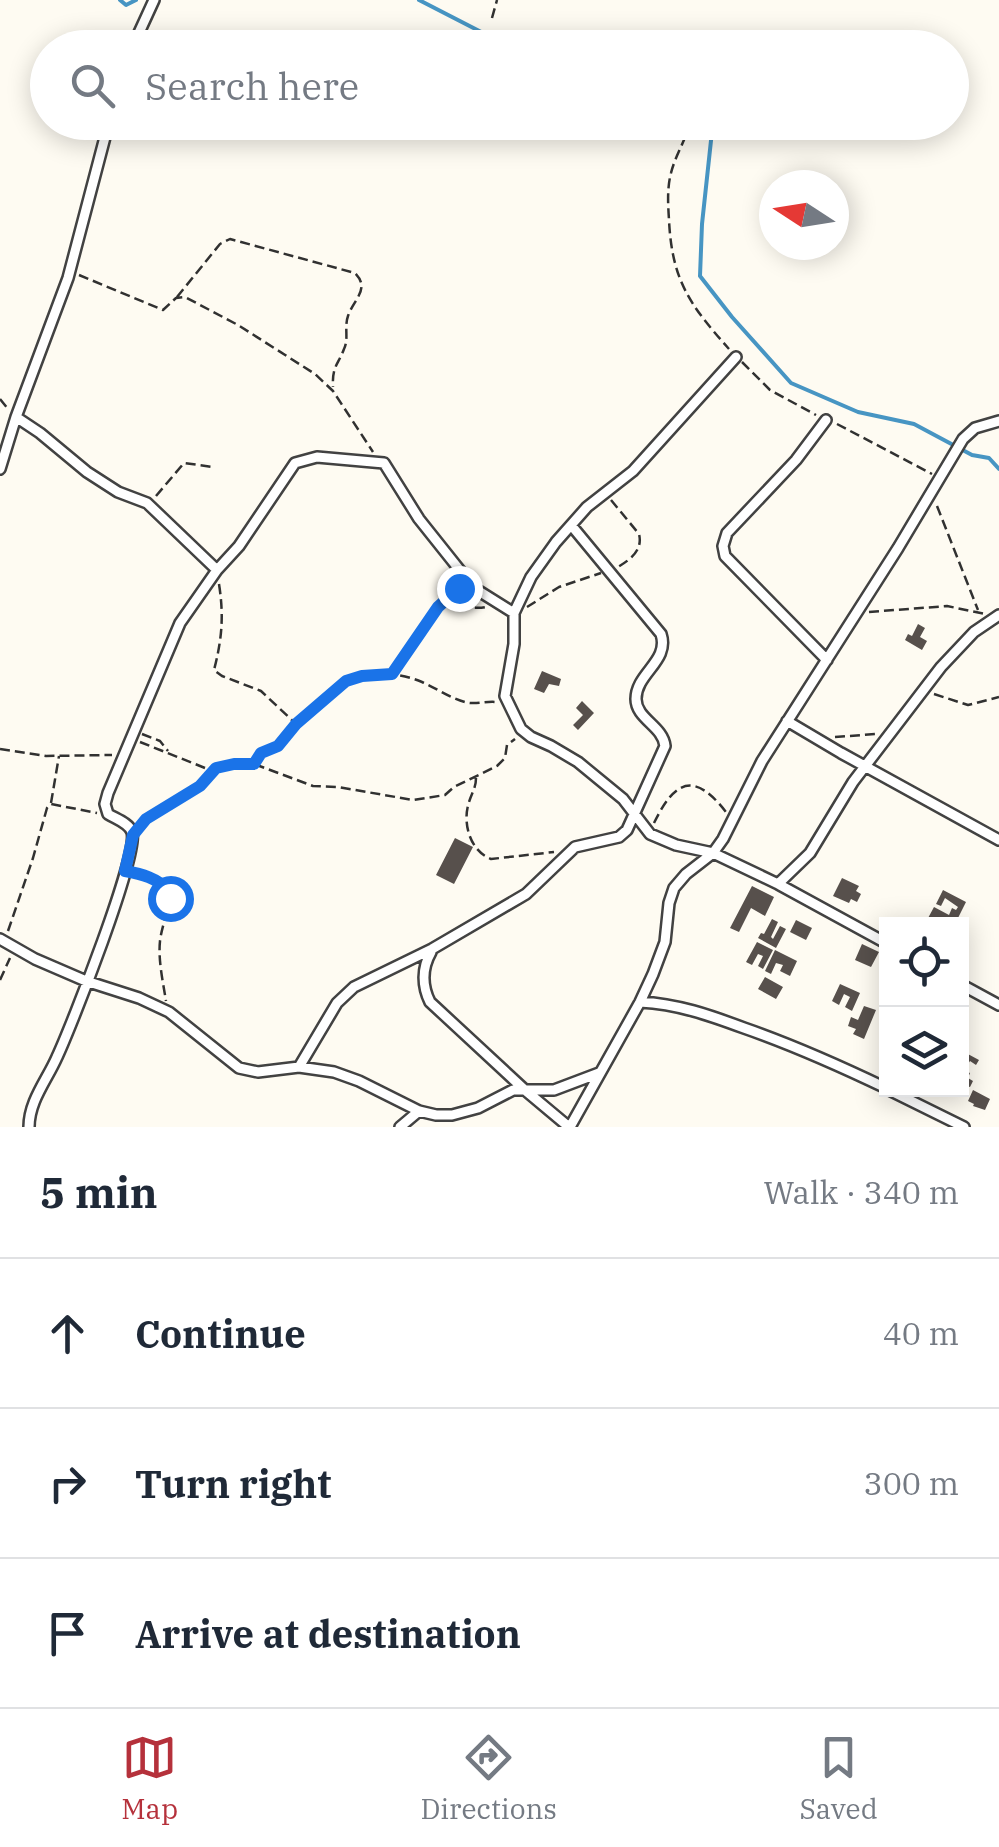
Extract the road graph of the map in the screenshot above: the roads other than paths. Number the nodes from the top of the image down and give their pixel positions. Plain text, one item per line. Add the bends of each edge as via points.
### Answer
1 (154, 0) edge
2 (140, 30) edge
3 (104, 140) edge
4 (736, 357) road end
5 (16, 417) junction
6 (826, 420) road end
7 (999, 421) edge
8 (0, 469) edge
9 (571, 525) junction
10 (217, 570) junction
11 (514, 615) junction
12 (997, 616) edge
13 (827, 660) junction
14 (787, 721) junction
15 (867, 766) junction
16 (634, 812) junction
17 (999, 840) edge
18 (713, 853) junction
19 (778, 884) junction
20 (879, 939) edge
21 (2, 941) edge
22 (432, 950) junction
23 (86, 980) junction
24 (969, 988) edge
25 (640, 1002) junction
26 (999, 1006) edge
27 (298, 1067) junction
28 (600, 1073) junction
29 (879, 1085) edge
30 (526, 1091) junction
31 (904, 1097) edge
32 (419, 1111) junction
33 (28, 1127) edge
34 (400, 1127) edge
35 (569, 1127) edge
36 (964, 1127) edge

1 - 2 street
3 - 5 street via 68,278
4 - 9 street via 633,471
5 - 8 street
5 - 10 street via 87,472 147,503
6 - 13 street via 738,519 723,546
7 - 13 street via 962,438
9 - 11 street via 542,560
9 - 16 street via 664,641 636,699 666,746
10 - 11 street via 295,462 378,462 466,579
10 - 23 street via 180,623 108,792 108,814 133,835
11 - 16 street via 505,690 521,729 578,762
12 - 15 street via 956,648
13 - 14 street
14 - 15 street
14 - 18 street
15 - 17 street
15 - 19 street via 810,854
16 - 18 street via 650,834
16 - 22 street via 619,837 570,850 526,894
18 - 19 street
18 - 25 street via 674,888 664,942
19 - 20 street
21 - 23 street
22 - 27 street via 354,986
22 - 30 street via 424,971 430,1002
23 - 27 street via 168,1012 239,1068
23 - 33 street
24 - 26 street
25 - 28 street
25 - 29 street via 692,1008
27 - 32 street via 359,1081
28 - 30 street via 554,1090
28 - 35 street
30 - 32 street via 506,1092 452,1115
30 - 35 street
31 - 36 street
32 - 34 street

